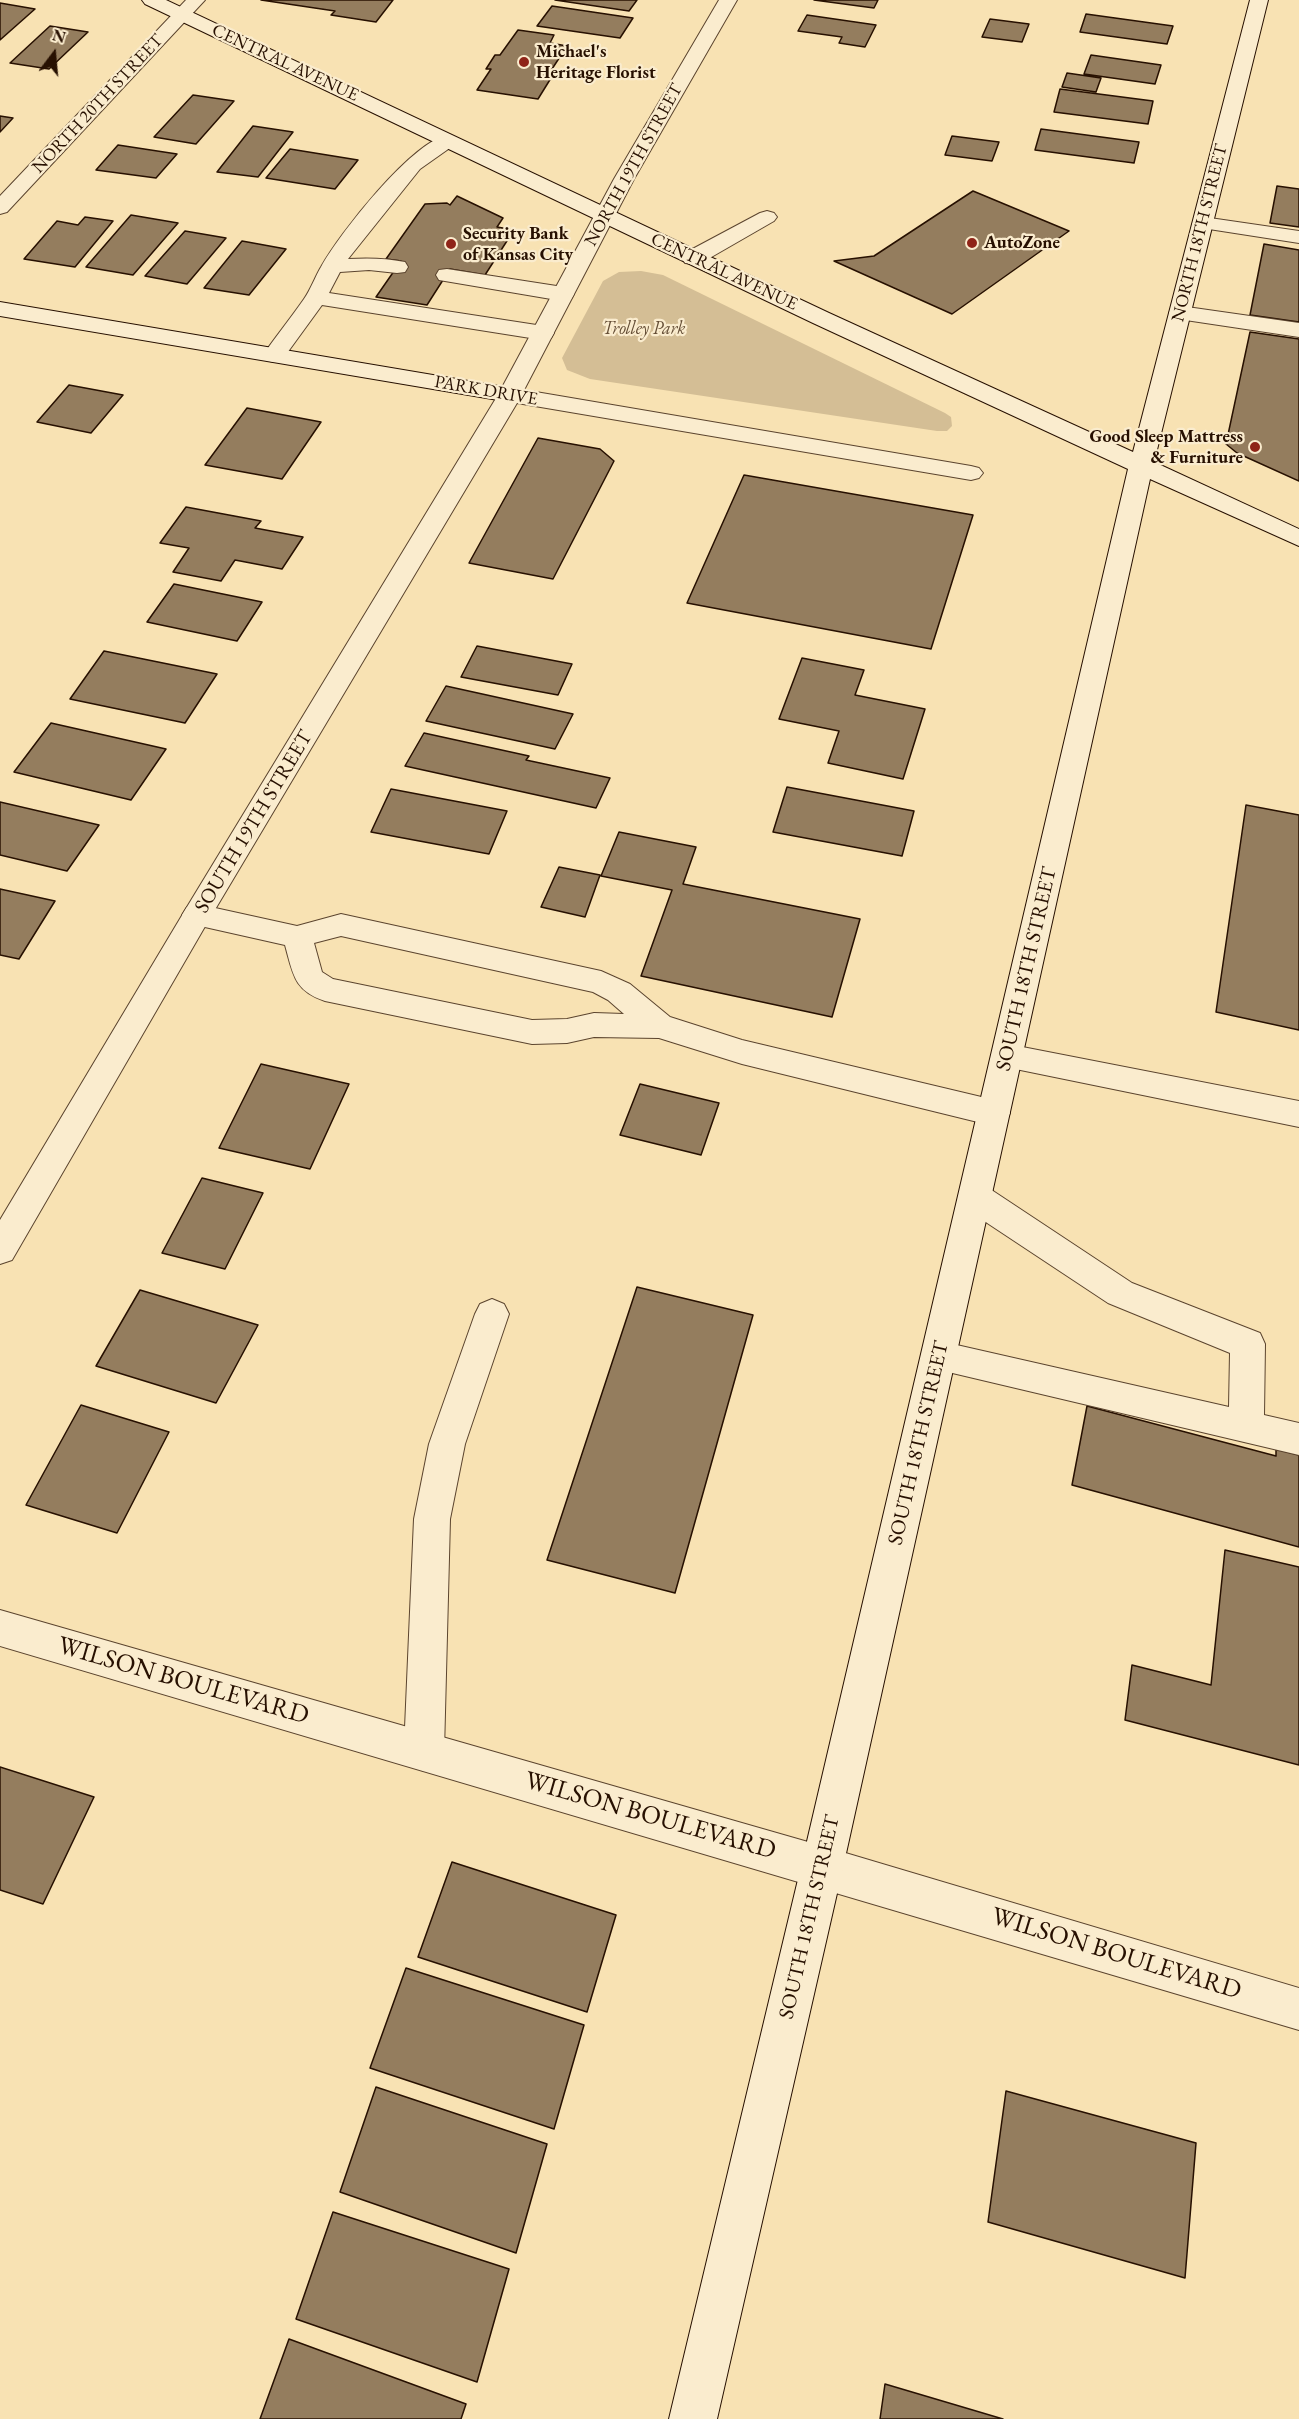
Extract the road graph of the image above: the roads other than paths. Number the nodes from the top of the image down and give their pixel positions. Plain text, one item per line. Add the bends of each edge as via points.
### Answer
1 (151, 0) edge
2 (196, 0) edge
3 (728, 0) edge
4 (1259, 0) edge
5 (183, 15) junction
6 (447, 141) junction
7 (0, 208) edge
8 (605, 216) junction
9 (766, 217) dead end
10 (1203, 223) junction
11 (1299, 237) edge
12 (693, 258) junction
13 (332, 266) junction
14 (397, 267) dead end
15 (447, 275) dead end
16 (563, 294) junction
17 (316, 298) junction
18 (0, 309) edge
19 (1180, 313) junction
20 (1299, 330) edge
21 (543, 333) junction
22 (274, 355) junction
23 (510, 395) junction
24 (1141, 466) junction
25 (971, 473) dead end
26 (1299, 538) edge
27 (197, 915) junction
28 (297, 937) junction
29 (659, 1026) junction
30 (1007, 1056) junction
31 (994, 1113) junction
32 (1299, 1114) edge
33 (975, 1197) junction
34 (0, 1250) edge
35 (492, 1314) dead end
36 (939, 1356) junction
37 (1246, 1426) junction
38 (1299, 1439) edge
39 (0, 1628) edge
40 (424, 1750) junction
41 (822, 1866) junction
42 (1299, 2009) edge
43 (693, 2419) edge

1 - 5 main road, CENTRAL AVENUE
2 - 5 main road, NORTH 20TH STREET
3 - 8 main road, NORTH 19TH STREET
4 - 10 main road, NORTH 18TH STREET
5 - 6 main road, CENTRAL AVENUE
5 - 7 main road, NORTH 20TH STREET
6 - 8 main road, CENTRAL AVENUE
6 - 13 main road via 413,165
8 - 12 main road, CENTRAL AVENUE
8 - 16 main road, NORTH 19TH STREET
9 - 12 main road
10 - 11 main road
10 - 19 main road, NORTH 18TH STREET
12 - 24 main road, CENTRAL AVENUE
13 - 14 main road
13 - 17 main road
15 - 16 main road
16 - 21 main road, NORTH 19TH STREET
17 - 21 main road
17 - 22 main road
18 - 22 main road, PARK DRIVE
19 - 20 main road
19 - 24 main road, NORTH 18TH STREET
21 - 23 main road, NORTH 19TH STREET
22 - 23 main road, PARK DRIVE
23 - 25 main road, PARK DRIVE
23 - 27 main road, SOUTH 19TH STREET
24 - 26 main road, CENTRAL AVENUE
24 - 30 main road, SOUTH 18TH STREET
27 - 28 main road
27 - 34 main road, SOUTH 19TH STREET
28 - 29 main road via 341,925 601,982
28 - 29 main road via 309,978 325,989 532,1032 594,1025
29 - 31 main road via 742,1052
30 - 31 main road, SOUTH 18TH STREET
30 - 32 main road
31 - 33 main road, SOUTH 18TH STREET
33 - 36 main road, SOUTH 18TH STREET
33 - 37 main road via 1120,1293 1248,1344
35 - 40 main road via 447,1444 432,1519
36 - 37 main road
36 - 41 main road, SOUTH 18TH STREET
37 - 38 main road
39 - 40 main road, WILSON BOULEVARD
40 - 41 main road, WILSON BOULEVARD
41 - 42 main road, WILSON BOULEVARD
41 - 43 main road, SOUTH 18TH STREET

